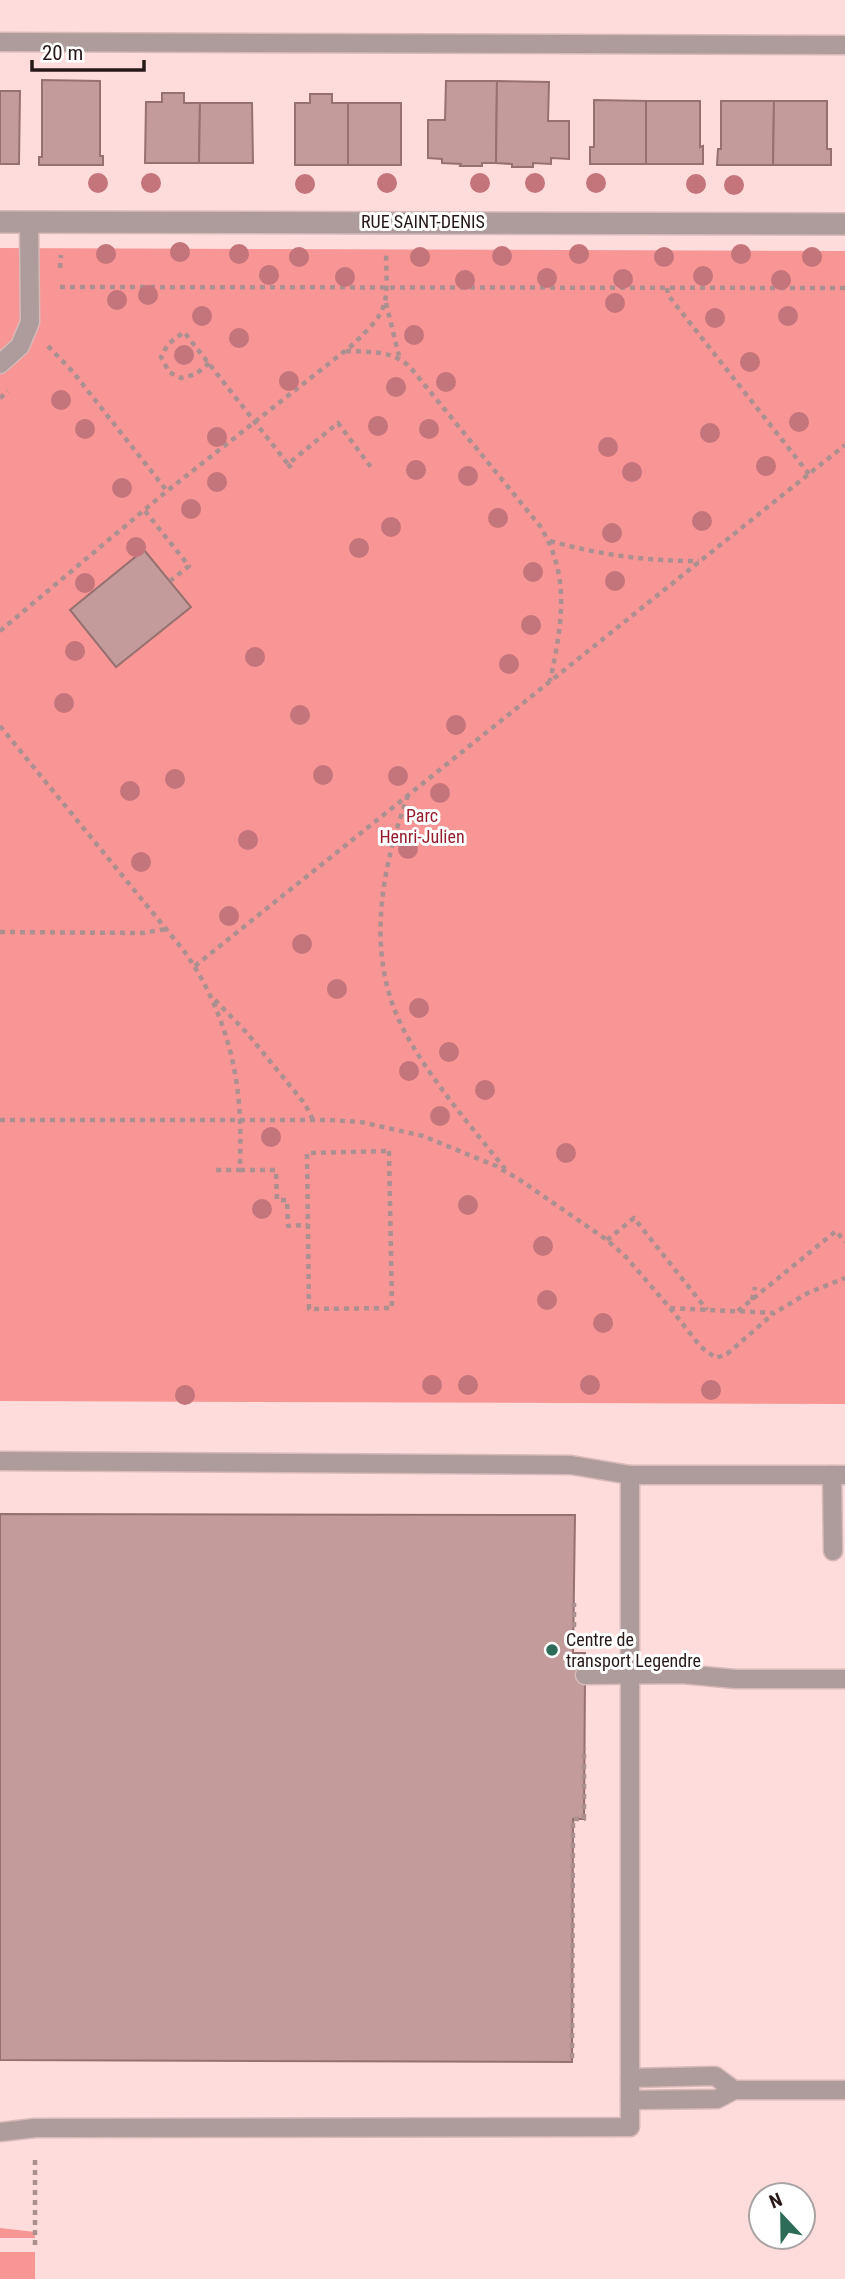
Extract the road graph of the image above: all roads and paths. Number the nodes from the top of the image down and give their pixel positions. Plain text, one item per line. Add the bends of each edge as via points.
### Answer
1 (0, 42) edge
2 (845, 45) edge
3 (0, 222) edge
4 (29, 222) junction
5 (845, 224) edge
6 (386, 249) dead end
7 (60, 287) dead end
8 (386, 288) junction
9 (667, 288) junction
10 (845, 288) edge
11 (386, 302) junction
12 (50, 348) dead end
13 (345, 351) junction
14 (399, 357) junction
15 (209, 363) junction
16 (0, 364) edge
17 (255, 422) junction
18 (845, 445) edge
19 (288, 464) junction
20 (292, 469) dead end
21 (373, 470) dead end
22 (809, 474) junction
23 (167, 491) junction
24 (145, 511) junction
25 (549, 541) junction
26 (699, 561) junction
27 (170, 581) dead end
28 (0, 631) edge
29 (550, 681) junction
30 (0, 726) edge
31 (409, 794) junction
32 (166, 929) junction
33 (0, 932) edge
34 (195, 966) junction
35 (212, 996) junction
36 (0, 1120) edge
37 (313, 1120) junction
38 (240, 1121) junction
39 (213, 1170) dead end
40 (240, 1170) junction
41 (508, 1173) junction
42 (307, 1225) junction
43 (607, 1240) junction
44 (845, 1242) edge
45 (845, 1278) edge
46 (755, 1287) dead end
47 (751, 1301) junction
48 (670, 1308) junction
49 (707, 1310) junction
50 (738, 1311) junction
51 (774, 1313) junction
52 (0, 1461) edge
53 (630, 1475) junction
54 (838, 1475) edge
55 (833, 1551) dead end
56 (574, 1603) dead end
57 (574, 1647) dead end
58 (585, 1675) dead end
59 (631, 1675) junction
60 (845, 1679) edge
61 (584, 1748) dead end
62 (572, 2058) dead end
63 (630, 2078) junction
64 (734, 2090) junction
65 (845, 2090) edge
66 (630, 2100) junction
67 (35, 2128) junction
68 (0, 2132) edge
69 (35, 2245) dead end

1 - 2 lane
3 - 4 street, RUE SAINT-DENIS
4 - 5 street, RUE SAINT-DENIS
4 - 16 lane via 30,322 20,346
6 - 8 path
7 - 8 path
8 - 9 path
8 - 11 path
9 - 10 path
9 - 22 path
11 - 13 path via 381,316
11 - 14 path
12 - 23 path
13 - 14 path
13 - 17 path
14 - 25 path
15 - 15 path via 184,331 163,350 164,370 175,377 189,377
15 - 17 path
17 - 19 path
17 - 23 path
18 - 22 path
19 - 20 path
19 - 21 path via 338,422
22 - 26 path
23 - 24 path
24 - 27 path via 189,566
24 - 28 path
25 - 26 path via 632,559
25 - 29 path via 562,584
26 - 29 path
29 - 31 path
30 - 32 path
31 - 34 path
31 - 41 path via 396,828 380,910 379,941 390,997 422,1059
32 - 33 path via 142,933
32 - 34 path
34 - 35 path
35 - 37 path via 297,1094
35 - 38 path via 231,1057
36 - 38 path
37 - 38 path
37 - 41 path via 360,1122 423,1136
38 - 40 path
39 - 40 path
40 - 42 path via 276,1170 277,1200 287,1200 288,1226
41 - 43 path
42 - 42 path via 309,1309 392,1308 390,1152 307,1153
43 - 48 path
43 - 49 path via 634,1218
44 - 47 path via 836,1231
45 - 51 path
46 - 47 path
47 - 50 path
48 - 49 path
48 - 51 path via 701,1347 716,1358 727,1354
49 - 50 path
50 - 51 path
52 - 53 lane via 571,1465
53 - 54 lane
53 - 59 lane
54 - 55 lane
56 - 57 path
58 - 59 lane
59 - 60 lane
59 - 63 lane
61 - 62 path via 584,1819 573,1819
63 - 64 lane via 715,2076
63 - 66 lane
64 - 65 lane
64 - 66 lane via 717,2099
66 - 67 lane via 630,2127
67 - 68 lane
67 - 69 path

